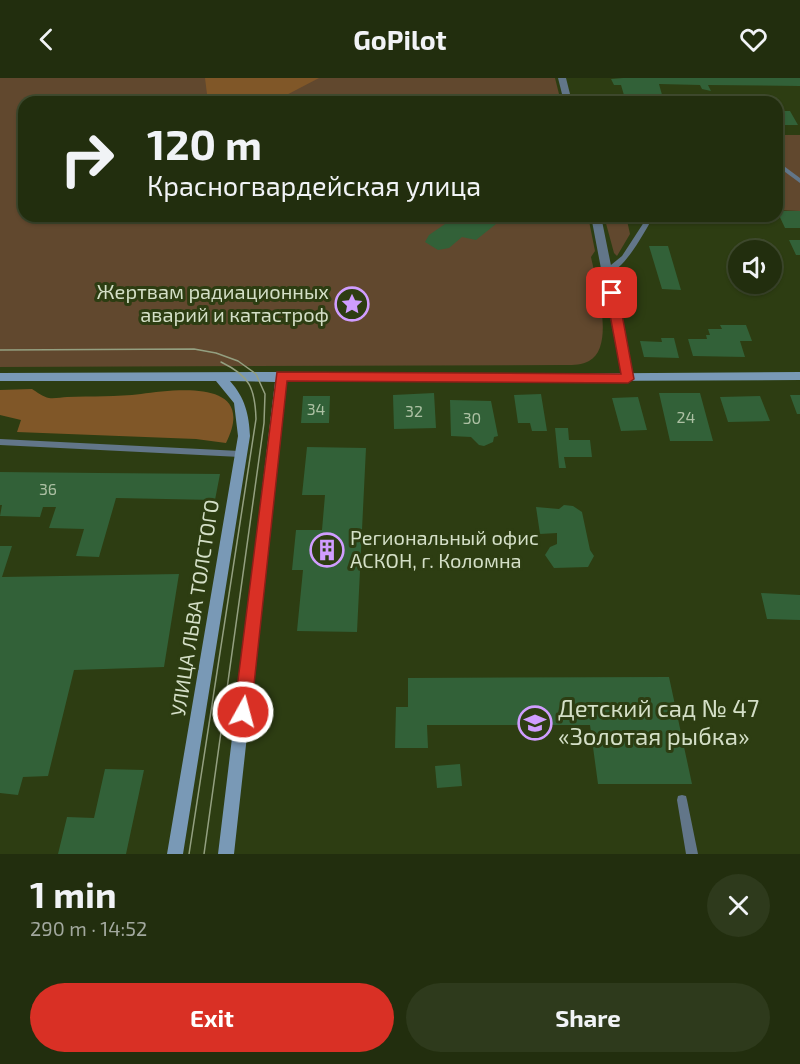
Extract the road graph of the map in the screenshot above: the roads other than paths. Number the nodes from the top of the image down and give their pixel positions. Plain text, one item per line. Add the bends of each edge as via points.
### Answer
1 (562, 78) edge
2 (566, 96) edge
3 (783, 167) edge
4 (800, 180) edge
5 (597, 222) edge
6 (647, 222) edge
7 (608, 271) junction
8 (281, 376) junction
9 (800, 376) edge
10 (0, 377) edge
11 (219, 377) junction
12 (628, 379) junction
13 (0, 442) edge
14 (240, 454) junction
15 (682, 800) dead end
16 (175, 854) edge
17 (226, 854) edge
18 (692, 854) edge

1 - 2 street
3 - 4 lane
5 - 7 street
6 - 7 lane via 624,258
7 - 12 street
8 - 11 street
8 - 12 street
8 - 17 street
9 - 12 street
10 - 11 street
11 - 14 street, УЛИЦА ЛЬВА ТОЛСТОГО via 238,397 243,411
13 - 14 lane
14 - 16 street, УЛИЦА ЛЬВА ТОЛСТОГО
15 - 18 lane

